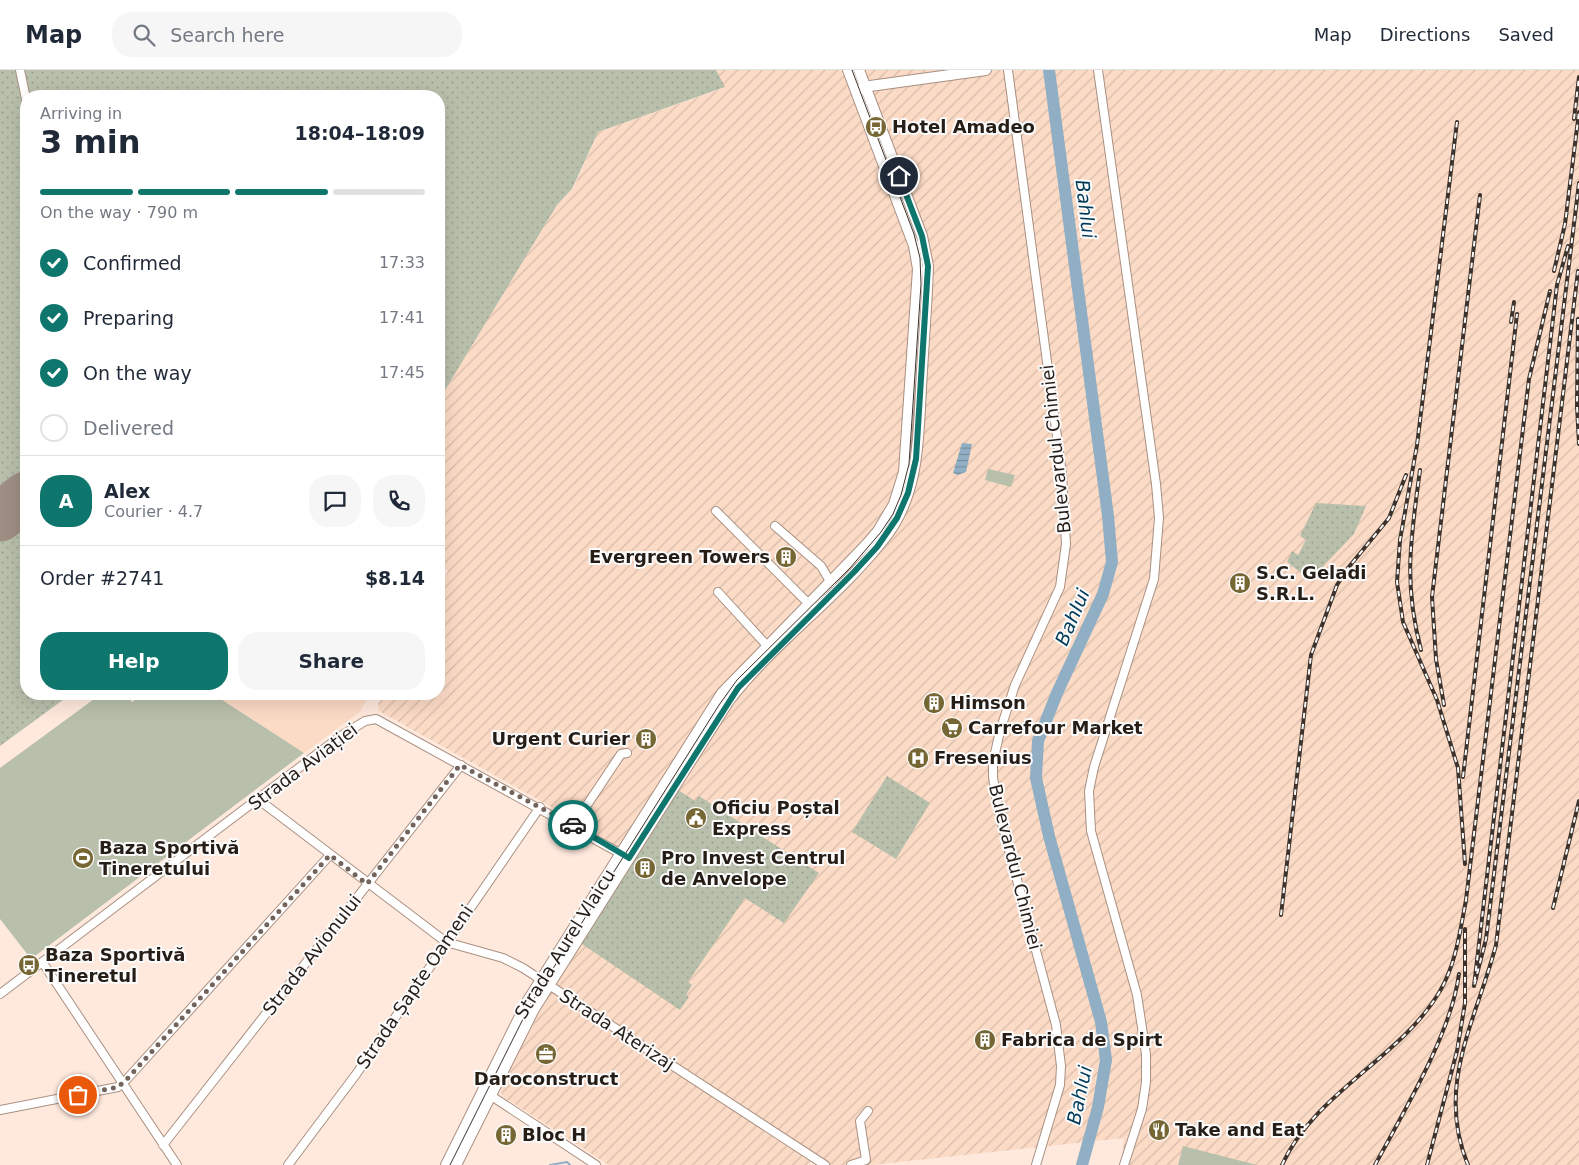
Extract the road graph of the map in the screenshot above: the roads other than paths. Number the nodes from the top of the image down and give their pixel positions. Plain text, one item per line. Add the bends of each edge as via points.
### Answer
1 (20, 70) edge
2 (848, 70) edge
3 (859, 70) edge
4 (986, 70) edge
5 (1008, 70) edge
6 (1098, 70) edge
7 (24, 90) edge
8 (860, 90) junction
9 (716, 511) dead end
10 (775, 526) dead end
11 (831, 583) junction
12 (718, 592) dead end
13 (812, 608) junction
14 (770, 649) junction
15 (627, 753) dead end
16 (460, 765) junction
17 (259, 800) junction
18 (540, 807) junction
19 (573, 826) junction
20 (330, 855) junction
21 (625, 855) junction
22 (367, 884) junction
23 (446, 942) junction
24 (43, 963) junction
25 (545, 982) junction
26 (0, 994) edge
27 (123, 1083) junction
28 (487, 1093) junction
29 (0, 1110) edge
30 (868, 1111) dead end
31 (163, 1145) junction
32 (177, 1165) edge
33 (288, 1165) edge
34 (446, 1165) edge
35 (456, 1165) edge
36 (596, 1165) edge
37 (825, 1165) edge
38 (851, 1165) edge
39 (1036, 1165) edge
40 (1124, 1165) edge

1 - 7 street
2 - 8 main road, Strada Aurel Vlaicu
3 - 8 main road, Strada Aurel Vlaicu
4 - 8 main road
5 - 39 street, Bulevardul Chimiei via 1062,474 1066,544 1060,587 1006,710 993,762 998,809 1060,1051 1060,1085
6 - 40 street via 1159,518 1154,579 1094,766 1089,791 1091,831 1137,995 1146,1054 1142,1109
8 - 11 main road, Strada Aurel Vlaicu via 914,246 918,279 902,482 878,531
8 - 13 main road, Strada Aurel Vlaicu via 922,236 928,266 916,459 908,493 888,533
9 - 13 street
10 - 11 street via 822,566
11 - 13 main road, Strada Aurel Vlaicu
12 - 14 street
13 - 14 main road, Strada Aurel Vlaicu via 788,636
14 - 21 main road, Strada Aurel Vlaicu via 722,693
15 - 19 street via 621,754
16 - 17 street, Strada Aviației via 370,718
16 - 18 street, Strada Aviației
16 - 22 street, Strada Avionului
17 - 20 street, Strada Aterizaj
17 - 24 street, Strada Aviației
18 - 19 street, Strada Aviației
18 - 23 street, Strada Șapte Oameni
19 - 21 street, Strada Aviației
20 - 22 street, Strada Aterizaj
20 - 27 street
21 - 25 main road, Strada Aurel Vlaicu
22 - 23 street, Strada Aterizaj
22 - 31 street, Strada Avionului
23 - 25 street, Strada Aterizaj via 503,958
23 - 33 street, Strada Șapte Oameni via 357,1073
24 - 26 street, Strada Aviației
24 - 27 street
25 - 28 main road, Strada Aurel Vlaicu via 517,1022
25 - 37 street, Strada Aterizaj
27 - 29 street via 118,1087
27 - 31 street
28 - 34 main road, Strada Aurel Vlaicu
28 - 35 main road, Strada Aurel Vlaicu
28 - 36 street
30 - 38 street via 860,1121 866,1160
31 - 32 street

